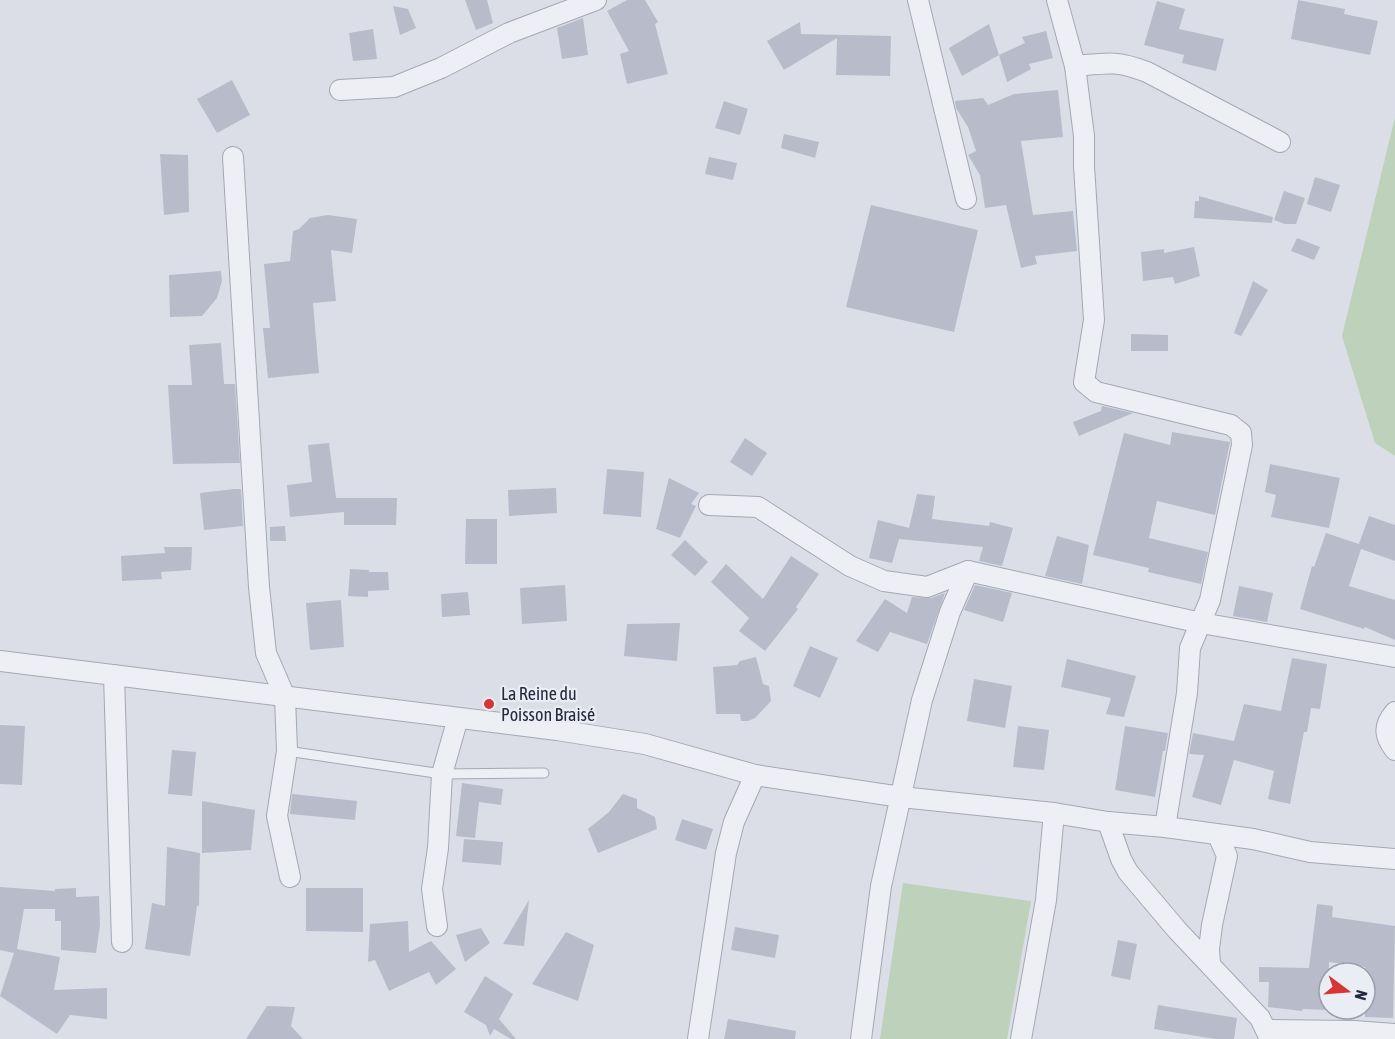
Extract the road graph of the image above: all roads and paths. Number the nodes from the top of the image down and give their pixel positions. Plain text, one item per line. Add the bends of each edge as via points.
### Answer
1 (918, 0) edge
2 (1057, 0) edge
3 (592, 1) edge
4 (1075, 66) junction
5 (340, 90) dead end
6 (1280, 142) dead end
7 (233, 157) dead end
8 (966, 199) dead end
9 (709, 505) dead end
10 (969, 571) junction
11 (1201, 623) junction
12 (1395, 657) edge
13 (0, 661) edge
14 (114, 675) junction
15 (285, 697) junction
16 (1395, 712) edge
17 (458, 718) junction
18 (1395, 750) edge
19 (287, 751) junction
20 (544, 773) dead end
21 (442, 774) junction
22 (755, 775) junction
23 (901, 797) junction
24 (1054, 813) junction
25 (1108, 822) junction
26 (1166, 827) junction
27 (1218, 835) junction
28 (1395, 859) edge
29 (290, 878) dead end
30 (437, 926) dead end
31 (122, 942) dead end
32 (1210, 964) junction
33 (1395, 1034) edge
34 (1269, 1035) edge
35 (698, 1039) edge
36 (861, 1039) edge
37 (1022, 1039) edge

1 - 8 street
2 - 4 street
3 - 5 street via 509,33 394,87
4 - 6 street via 1126,64
4 - 11 street via 1084,136 1094,320 1084,382 1096,392 1231,425 1241,433 1242,445 1210,600
7 - 15 street via 259,587 266,653
9 - 10 street via 758,507 850,566 884,581 927,587
10 - 11 street
10 - 23 street via 950,612 922,700
11 - 12 street
11 - 26 street via 1190,648 1187,693
13 - 14 street
14 - 15 street
14 - 31 street
15 - 17 street
15 - 19 street
16 - 18 street via 1388,720 1386,734
17 - 21 street
17 - 22 street via 645,744
19 - 21 lane
19 - 29 street via 277,816
20 - 21 lane
21 - 30 street via 432,889
22 - 23 street
22 - 35 street via 734,822 726,853
23 - 24 street
23 - 36 street via 881,886
24 - 25 street
24 - 37 street via 1046,900
25 - 26 street
25 - 32 street via 1128,872
26 - 27 street
27 - 28 street via 1310,852
27 - 32 street via 1227,856 1212,925
32 - 34 street via 1260,1018
33 - 34 street via 1354,1031

